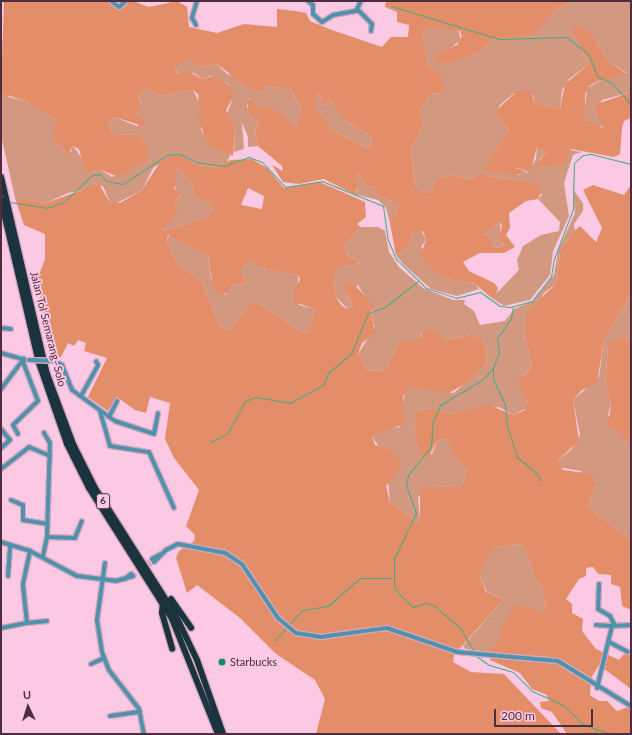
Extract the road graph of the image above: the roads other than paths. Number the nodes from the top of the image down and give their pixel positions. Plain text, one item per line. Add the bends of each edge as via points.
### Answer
1 (111, 1) edge
2 (126, 1) edge
3 (197, 1) edge
4 (308, 1) edge
5 (361, 1) edge
6 (358, 10) junction
7 (196, 25) dead end
8 (371, 31) dead end
9 (1, 177) edge
10 (1, 200) edge
11 (16, 254) junction
12 (1, 328) edge
13 (11, 329) dead end
14 (1, 353) edge
15 (24, 361) junction
16 (96, 361) dead end
17 (1, 389) edge
18 (81, 396) junction
19 (117, 401) dead end
20 (100, 411) junction
21 (158, 413) dead end
22 (109, 417) junction
23 (1, 429) edge
24 (18, 434) dead end
25 (44, 434) dead end
26 (1, 448) edge
27 (50, 456) junction
28 (1, 469) edge
29 (11, 500) dead end
30 (174, 508) dead end
31 (82, 521) dead end
32 (47, 524) junction
33 (47, 537) junction
34 (1, 542) edge
35 (10, 545) junction
36 (30, 551) junction
37 (42, 556) junction
38 (153, 560) tunnel mouth
39 (105, 563) dead end
40 (132, 575) tunnel mouth
41 (8, 576) dead end
42 (154, 578) junction
43 (101, 579) junction
44 (599, 584) dead end
45 (163, 602) junction
46 (47, 621) dead end
47 (27, 623) junction
48 (613, 625) junction
49 (631, 625) edge
50 (596, 626) dead end
51 (1, 628) edge
52 (191, 628) dead end
53 (609, 642) junction
54 (172, 649) dead end
55 (628, 652) dead end
56 (104, 658) junction
57 (91, 664) dead end
58 (597, 688) junction
59 (631, 706) edge
60 (140, 712) junction
61 (110, 716) dead end
62 (144, 734) edge
63 (218, 734) edge
64 (223, 734) edge

1 - 2 street via 119,6
3 - 7 street via 192,18
4 - 6 street via 313,5 313,14 322,22 333,14
5 - 6 street
6 - 8 street via 372,24
9 - 11 highway, Jalan Tol Semarang–Solo / 6
10 - 11 highway, Jalan Tol Semarang–Solo / 6
11 - 42 highway, Jalan Tol Semarang–Solo / 6 via 47,374 73,444 95,488
11 - 45 highway, Jalan Tol Semarang–Solo / 6 via 38,363 67,444 97,501
12 - 13 street
14 - 15 street
15 - 17 street
15 - 18 street, bridge via 54,361 62,365 72,390
15 - 24 street via 38,401 13,425
16 - 18 street via 98,365
18 - 20 street
19 - 22 street
20 - 22 street
20 - 30 street via 110,446 149,452
21 - 22 street via 154,434
23 - 26 street via 10,440
25 - 27 street via 49,439
27 - 28 street via 28,447
27 - 32 street
29 - 32 street via 23,505 23,520
31 - 33 street via 75,538
32 - 33 street
33 - 37 street
34 - 35 street
35 - 36 street
35 - 41 street
36 - 37 street
36 - 47 street via 23,584
37 - 43 street via 77,576
38 - 58 street via 178,544 237,558 285,625 289,629 316,637 391,628 451,650 558,661
39 - 43 street
40 - 43 street via 125,579
42 - 52 highway
42 - 64 highway, Jalan Tol Semarang–Solo / 6 via 190,644
43 - 56 street via 97,620
44 - 48 street via 598,608 610,616
45 - 54 highway via 162,612
45 - 63 highway, Jalan Tol Semarang–Solo / 6 via 186,646
46 - 47 street
47 - 51 street
48 - 49 street
48 - 50 street
48 - 53 street
53 - 55 street
53 - 58 street
56 - 57 street
56 - 60 street
58 - 59 street
60 - 61 street
60 - 62 street

